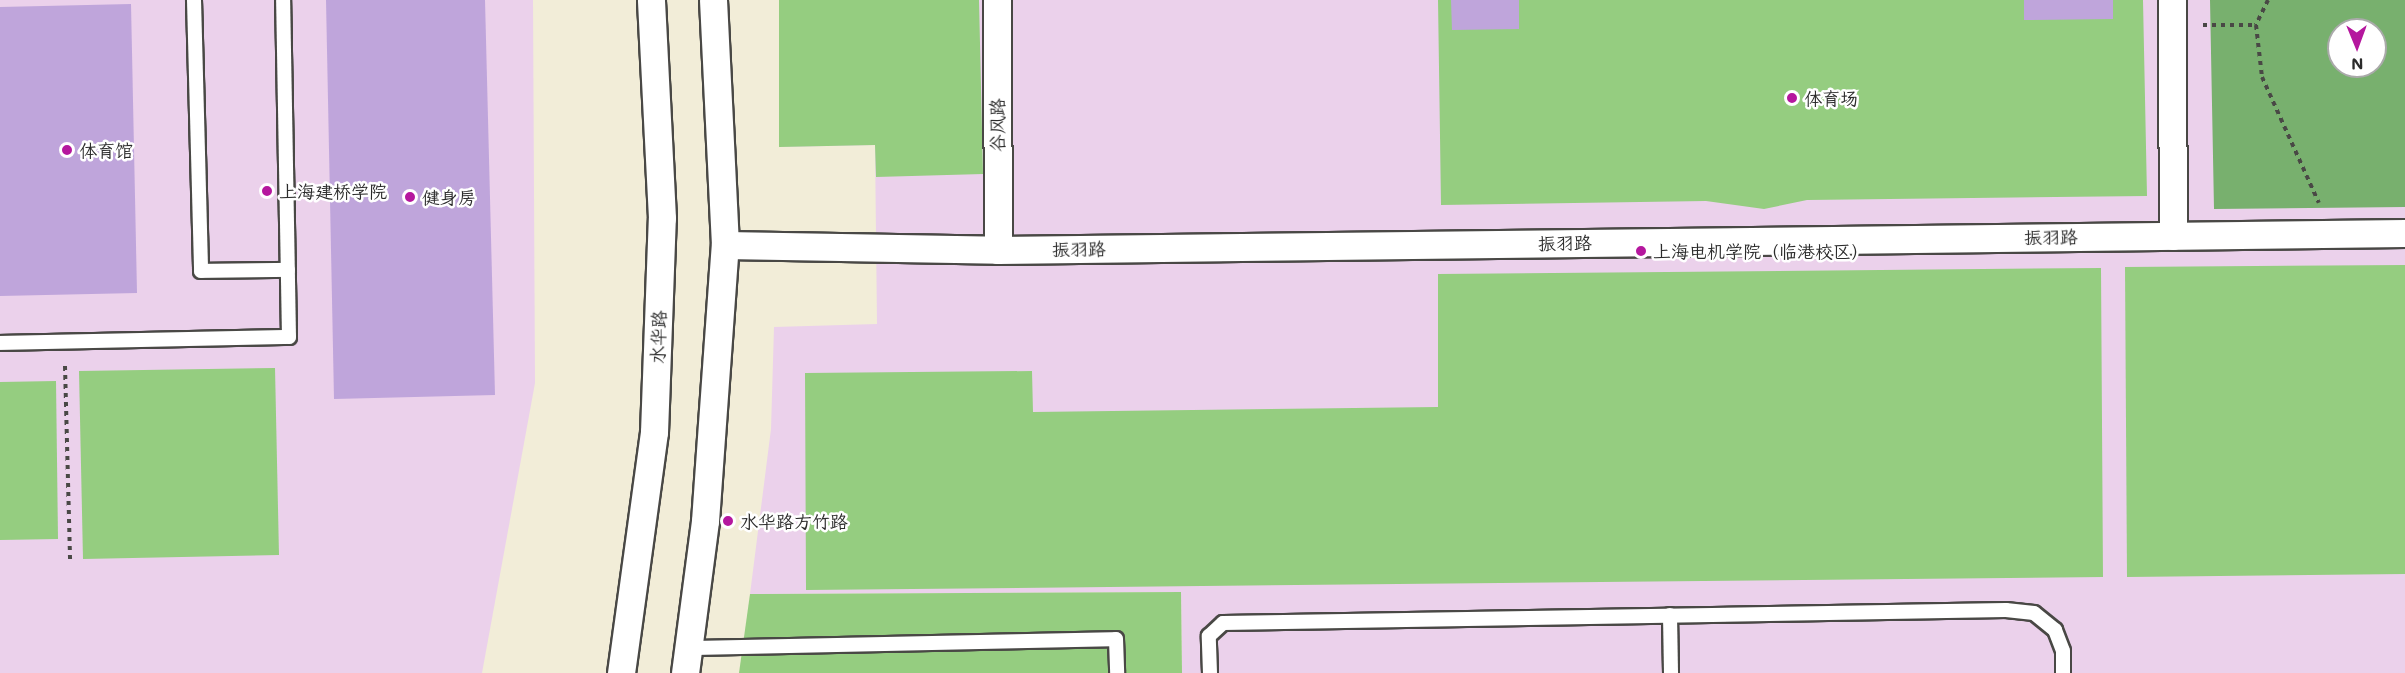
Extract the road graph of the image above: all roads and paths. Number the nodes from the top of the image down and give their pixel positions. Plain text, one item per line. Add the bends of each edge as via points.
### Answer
1 (194, 0) edge
2 (283, 0) edge
3 (651, 0) edge
4 (713, 0) edge
5 (997, 0) edge
6 (2268, 0) edge
7 (2172, 13) edge
8 (2256, 25) junction
9 (2405, 233) edge
10 (2332, 234) junction
11 (2173, 236) junction
12 (725, 245) junction
13 (998, 250) junction
14 (288, 270) junction
15 (64, 342) junction
16 (0, 343) edge
17 (70, 562) dead end
18 (1670, 615) junction
19 (687, 660) edge
20 (621, 673) edge
21 (1117, 673) edge
22 (1210, 673) edge
23 (1671, 673) edge
24 (2063, 673) edge

1 - 14 lane via 201,271
2 - 14 lane
3 - 20 street, 水华路 via 662,218 654,432
4 - 12 street
5 - 13 street, 谷风路
6 - 8 path
7 - 8 path
7 - 11 street
8 - 10 path via 2262,77
9 - 10 street, 振羽路
10 - 11 street, 振羽路
11 - 13 street, 振羽路
12 - 13 street, 振羽路
12 - 19 street via 705,521
14 - 15 lane via 289,337
15 - 16 lane
15 - 17 path
18 - 22 lane via 1223,623 1209,636
18 - 23 lane
18 - 24 lane via 2006,609 2034,613 2055,630 2063,651
19 - 21 lane via 1116,639

